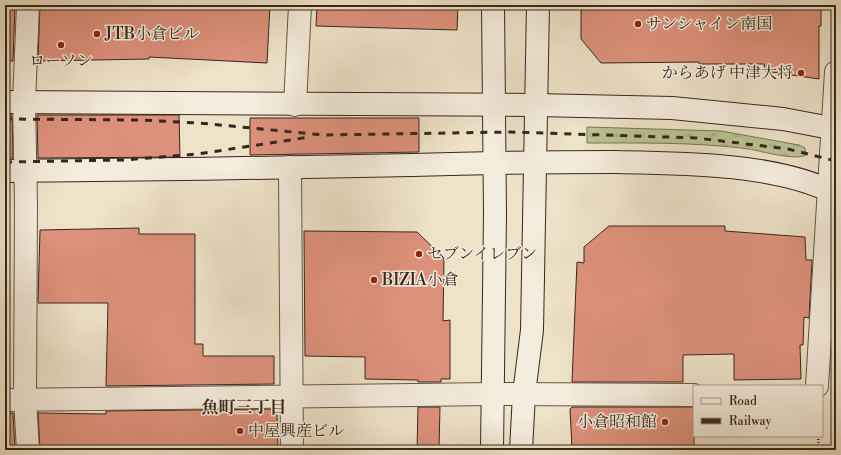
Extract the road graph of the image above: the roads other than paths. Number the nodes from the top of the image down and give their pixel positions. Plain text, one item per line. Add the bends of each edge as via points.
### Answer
1 (28, 5) edge
2 (300, 5) edge
3 (493, 5) edge
4 (538, 5) edge
5 (836, 72) edge
6 (14, 102) edge
7 (295, 105) junction
8 (493, 105) junction
9 (536, 105) junction
10 (834, 128) edge
11 (535, 162) junction
12 (494, 163) junction
13 (290, 167) junction
14 (15, 171) edge
15 (832, 192) edge
16 (817, 385) edge
17 (493, 394) junction
18 (524, 394) junction
19 (693, 395) edge
20 (292, 396) junction
21 (15, 399) edge
22 (28, 450) edge
23 (292, 450) edge
24 (492, 450) edge
25 (521, 450) edge

1 - 6 street
2 - 7 street
3 - 8 street
4 - 9 street
5 - 10 street
6 - 7 street
6 - 14 street
7 - 8 street
8 - 9 street
8 - 12 street
9 - 10 street via 672,108 783,119
9 - 11 street
10 - 15 street
11 - 12 street
11 - 15 street via 668,163 724,167 775,174
11 - 18 street via 532,330
12 - 13 street
12 - 17 street
13 - 14 street
13 - 20 street
14 - 21 street
15 - 16 street
17 - 18 street
17 - 20 street
17 - 24 street
18 - 19 street
18 - 25 street
20 - 21 street
20 - 23 street
21 - 22 street

